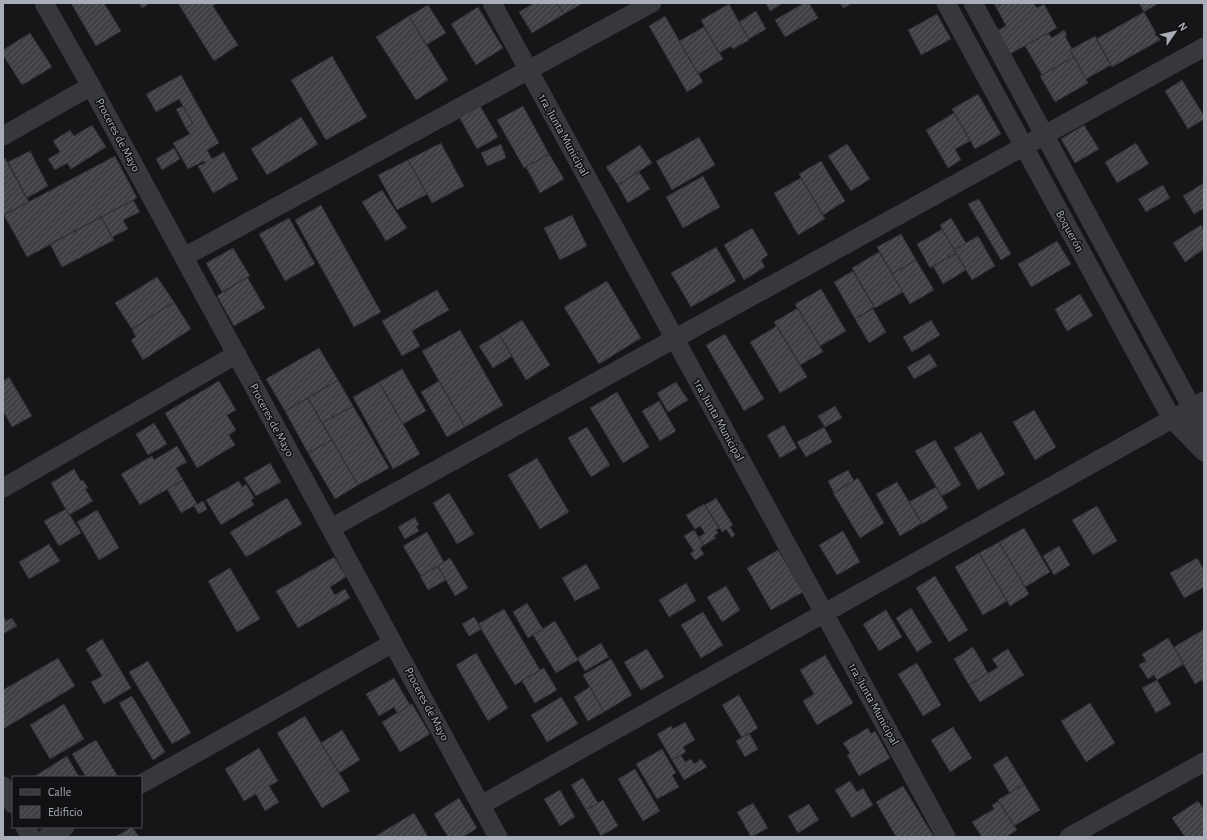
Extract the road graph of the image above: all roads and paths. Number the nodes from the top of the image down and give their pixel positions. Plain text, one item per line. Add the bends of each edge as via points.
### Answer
1 (44, 3) edge
2 (492, 3) edge
3 (652, 3) edge
4 (946, 3) edge
5 (973, 3) edge
6 (1204, 47) edge
7 (529, 70) junction
8 (92, 86) junction
9 (1044, 135) junction
10 (3, 136) edge
11 (1024, 146) junction
12 (184, 257) junction
13 (675, 339) junction
14 (237, 354) junction
15 (1198, 405) edge
16 (1172, 419) junction
17 (1204, 443) edge
18 (1204, 452) edge
19 (3, 488) edge
20 (331, 528) junction
21 (824, 613) junction
22 (393, 643) junction
23 (1204, 762) edge
24 (142, 783) edge
25 (3, 786) edge
26 (12, 802) edge
27 (481, 805) junction
28 (26, 828) edge
29 (63, 828) edge
30 (31, 837) edge
31 (47, 837) edge
32 (498, 837) edge
33 (946, 837) edge
34 (1069, 837) edge

1 - 8 street, Proceres de Mayo
2 - 7 street, 1ra. Junta Municipal
3 - 7 street
4 - 11 street, Boquerón
5 - 9 street, Boquerón
6 - 9 street
7 - 12 street
7 - 13 street, 1ra. Junta Municipal
8 - 10 street
8 - 12 street, Proceres de Mayo
9 - 11 street
9 - 15 street, Boquerón
11 - 13 street
11 - 16 street, Boquerón
12 - 14 street, Proceres de Mayo
13 - 20 street
13 - 21 street, 1ra. Junta Municipal
14 - 19 street
14 - 20 street, Proceres de Mayo
15 - 16 street
15 - 17 street, Boquerón
16 - 18 street, Boquerón
16 - 21 street
20 - 22 street, Proceres de Mayo
21 - 27 street
21 - 33 street, 1ra. Junta Municipal
22 - 24 street
22 - 27 street, Proceres de Mayo
23 - 34 street
25 - 26 street
27 - 32 street, Proceres de Mayo
28 - 30 street
29 - 31 street

